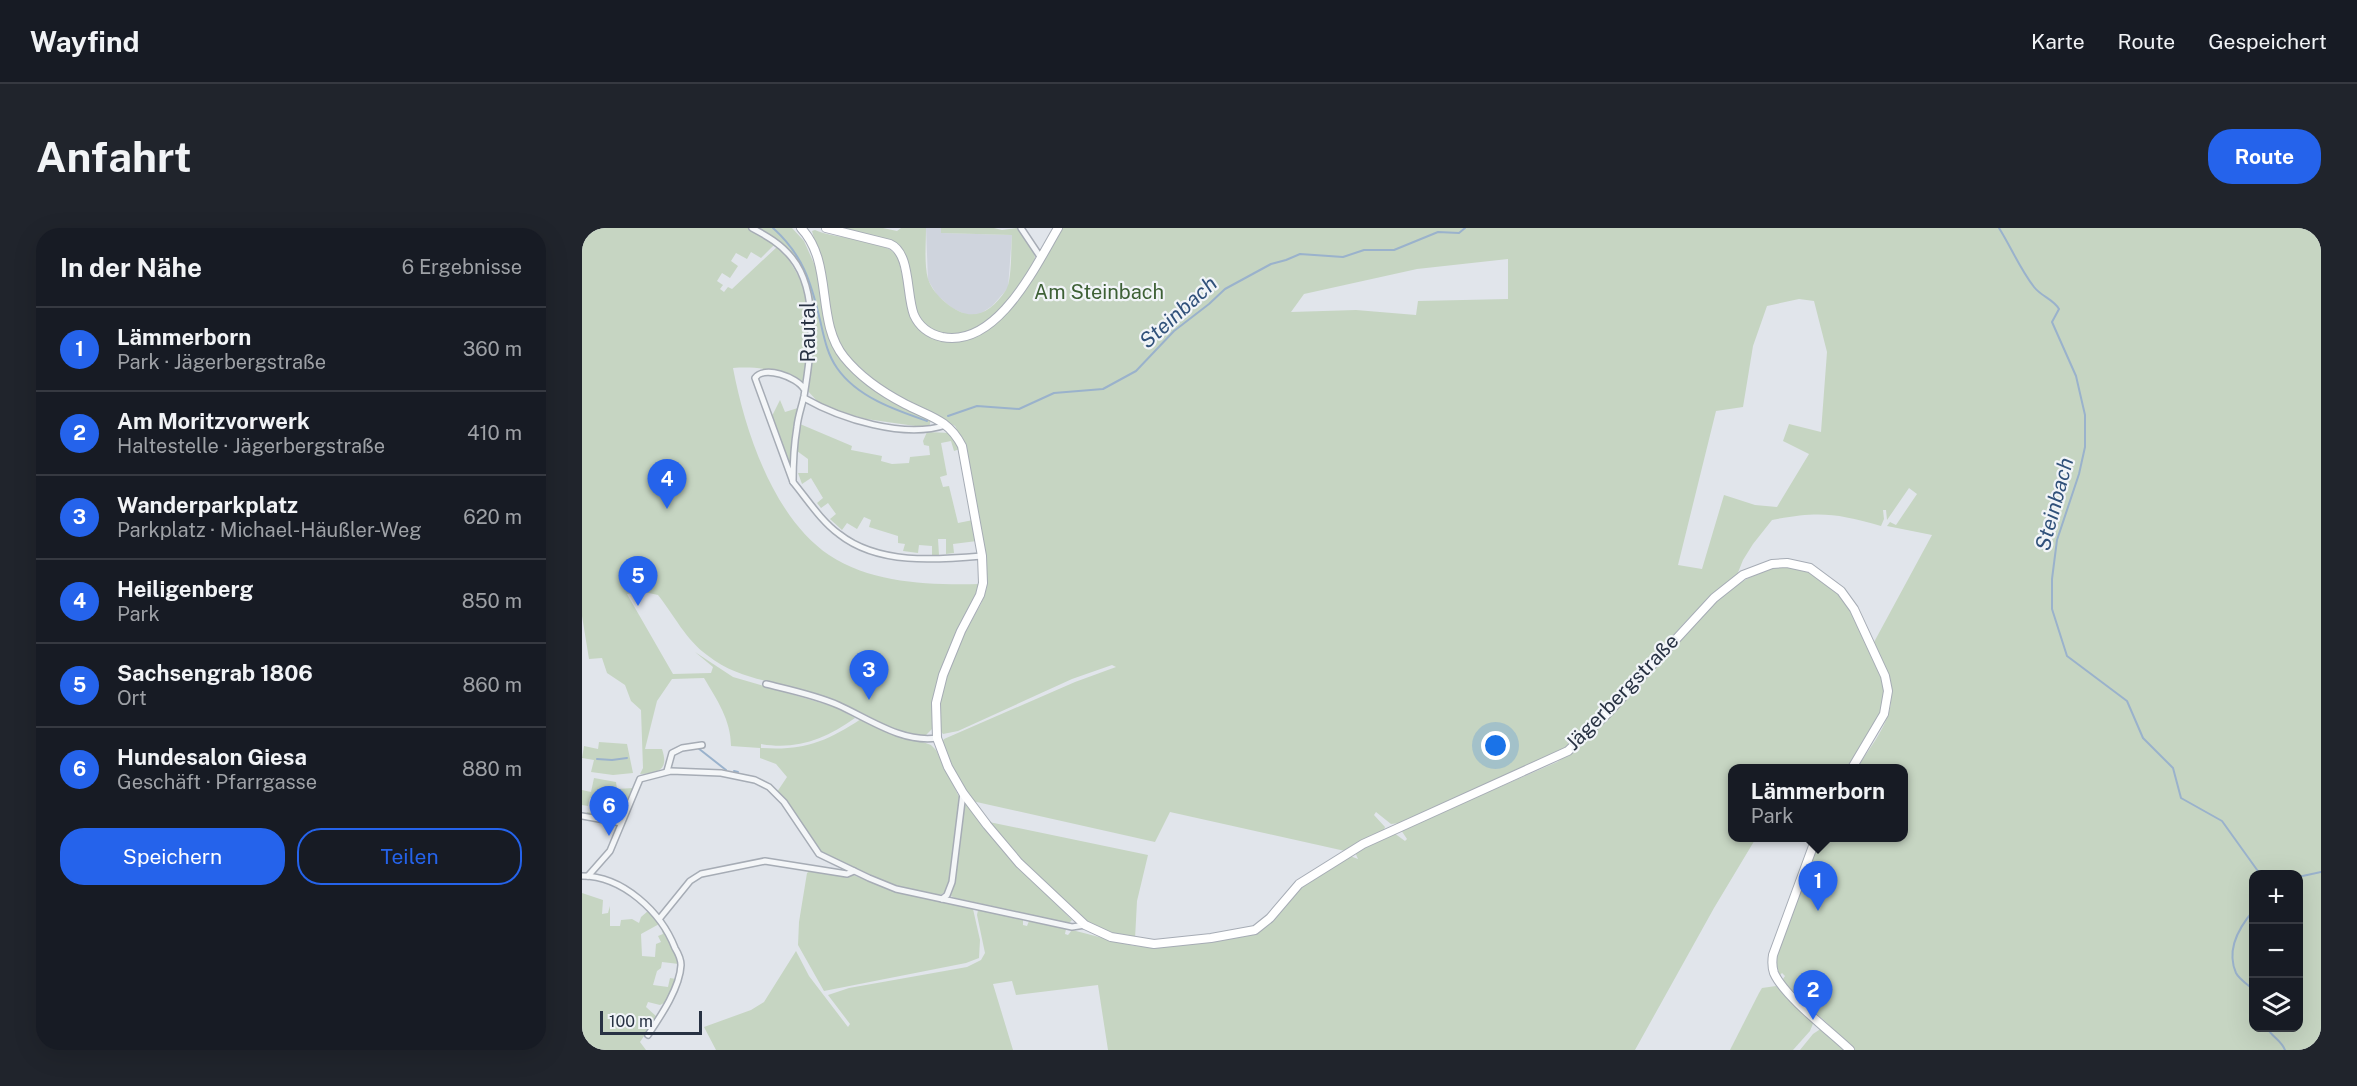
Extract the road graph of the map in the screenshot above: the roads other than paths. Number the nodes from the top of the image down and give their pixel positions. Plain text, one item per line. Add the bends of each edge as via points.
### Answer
1 (752, 228) edge
2 (801, 228) edge
3 (826, 228) edge
4 (1021, 228) edge
5 (1058, 228) edge
6 (1041, 258) junction
7 (804, 389) junction
8 (804, 398) junction
9 (946, 424) junction
10 (794, 482) junction
11 (982, 556) junction
12 (766, 684) dead end
13 (937, 738) junction
14 (702, 745) dead end
15 (1854, 764) edge
16 (667, 771) junction
17 (963, 793) junction
18 (582, 816) edge
19 (621, 823) junction
20 (1814, 842) edge
21 (854, 871) junction
22 (585, 876) edge
23 (942, 899) junction
24 (660, 918) junction
25 (1085, 925) junction
26 (648, 1035) dead end
27 (1850, 1050) edge

1 - 7 street, Rautal via 772,239 794,260 809,294 810,354
2 - 9 street via 814,250 836,345 843,356 884,392
3 - 6 street via 897,248 915,318 925,330 948,338 969,336 990,324
4 - 6 street
5 - 6 street
7 - 8 street, Rautal
7 - 10 street via 793,377 762,372 755,378
8 - 9 street via 840,414 885,426 929,430
8 - 10 street, Rautal via 796,430
9 - 11 street, Jägerbergstraße via 962,446
10 - 11 street via 839,534 862,547 912,558
11 - 13 street, Jägerbergstraße via 980,595 957,640 936,703
12 - 13 street via 837,705 902,735 923,740
13 - 17 street, Jägerbergstraße
14 - 16 street via 672,753
15 - 25 street, Jägerbergstraße via 1884,714 1888,691 1885,676 1854,609 1841,591 1810,568 1772,564 1743,575 1714,598 1568,751 1362,844 1299,884 1255,930 1154,944 1111,937
16 - 19 street, Jägerbergstraße via 640,779
16 - 21 street, Jägerbergstraße via 732,774 770,787 819,854
17 - 23 street via 952,882
17 - 25 street, Jägerbergstraße via 1019,863
18 - 19 street
19 - 22 street via 610,851
20 - 27 street via 1781,932 1773,971 1799,1003
21 - 23 street, Jägerbergstraße via 896,889
21 - 24 street via 847,874 765,861 700,874 690,880
22 - 24 street via 622,887
23 - 25 street, Jägerbergstraße via 1072,927
24 - 26 street via 681,965 667,1005

